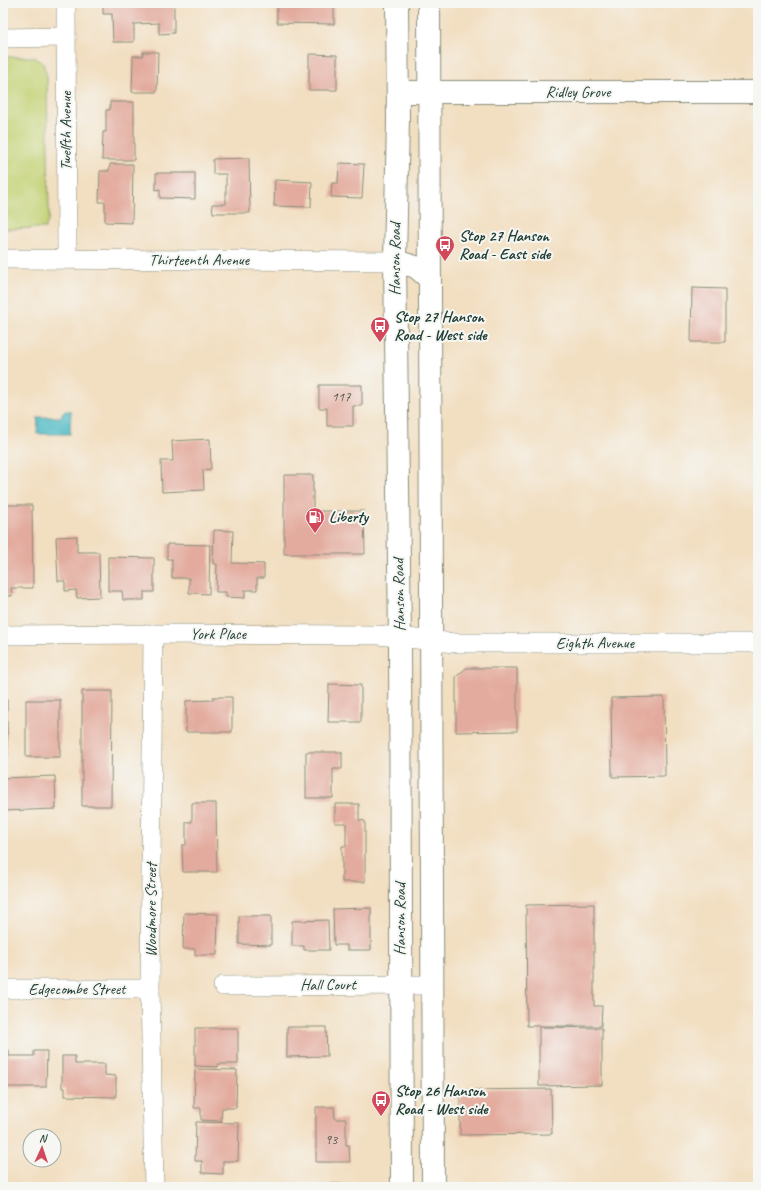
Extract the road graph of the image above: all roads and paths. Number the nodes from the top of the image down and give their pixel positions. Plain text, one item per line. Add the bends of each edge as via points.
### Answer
1 (66, 3) edge
2 (397, 3) edge
3 (429, 3) edge
4 (66, 37) junction
5 (3, 38) edge
6 (398, 92) junction
7 (430, 92) junction
8 (758, 92) edge
9 (3, 259) edge
10 (67, 259) junction
11 (395, 261) junction
12 (430, 279) junction
13 (153, 634) junction
14 (3, 635) edge
15 (400, 637) junction
16 (432, 641) junction
17 (758, 643) edge
18 (400, 985) junction
19 (432, 985) junction
20 (223, 986) dead end
21 (3, 989) edge
22 (150, 989) junction
23 (154, 1187) edge
24 (402, 1187) edge
25 (433, 1187) edge

1 - 4 street, Twelfth Avenue
2 - 6 main road, Hanson Road
3 - 7 main road, Hanson Road
4 - 5 street
4 - 10 street, Twelfth Avenue
6 - 7 main road, Ridley Grove
6 - 11 main road, Hanson Road
7 - 8 main road, Ridley Grove
7 - 12 main road, Hanson Road
9 - 10 street, Thirteenth Avenue
10 - 11 street, Thirteenth Avenue
11 - 12 main road via 416,267
11 - 15 main road, Hanson Road
12 - 16 main road, Hanson Road
13 - 14 street, York Place
13 - 15 street, York Place
13 - 22 street, Woodmore Street
15 - 16 street, York Place
15 - 18 main road, Hanson Road
16 - 17 street, Eighth Avenue
16 - 19 main road, Hanson Road
18 - 19 street, Hall Court
18 - 20 street, Hall Court
18 - 24 main road, Hanson Road
19 - 25 main road, Hanson Road
21 - 22 street, Edgecombe Street
22 - 23 street, Woodmore Street

